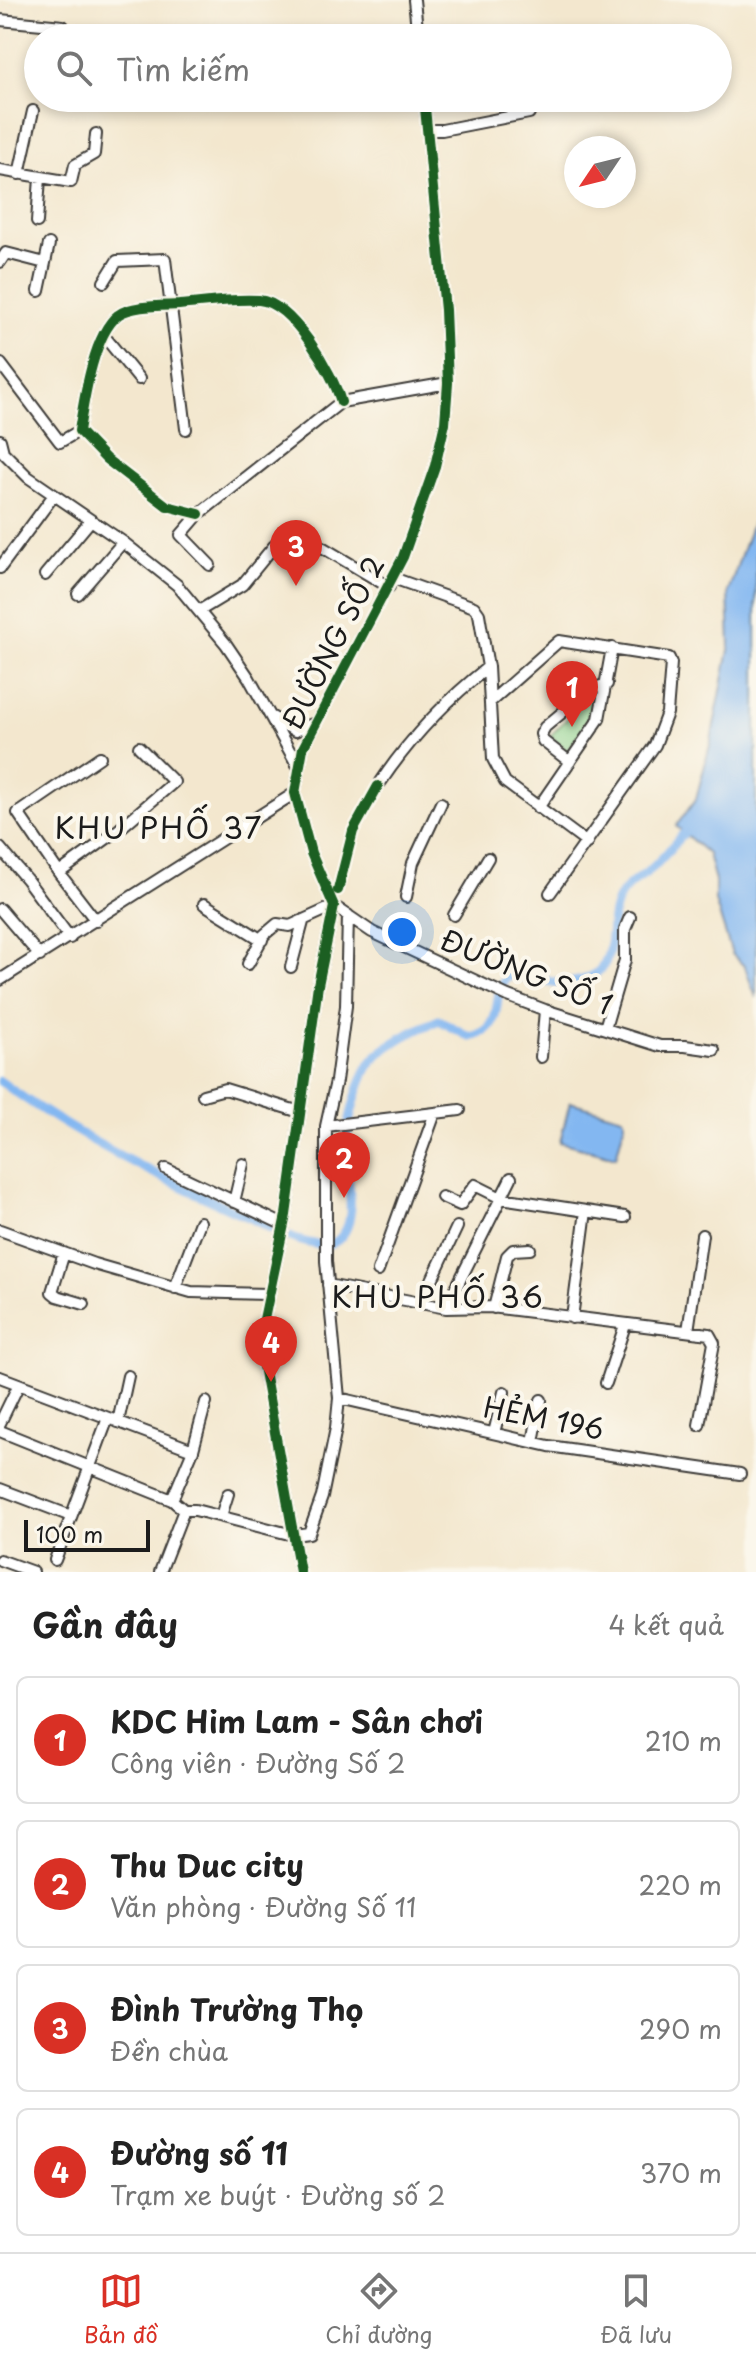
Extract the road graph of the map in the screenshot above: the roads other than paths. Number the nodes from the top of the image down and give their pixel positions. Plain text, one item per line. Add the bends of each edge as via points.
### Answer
1 (414, 0) edge
2 (0, 20) edge
3 (42, 24) edge
4 (417, 24) edge
5 (33, 112) edge
6 (425, 112) edge
7 (529, 113) dead end
8 (427, 130) junction
9 (96, 134) dead end
10 (0, 170) edge
11 (19, 174) junction
12 (40, 177) junction
13 (37, 222) dead end
14 (49, 244) dead end
15 (2, 258) edge
16 (45, 263) junction
17 (104, 282) dead end
18 (39, 291) dead end
19 (171, 305) junction
20 (104, 336) junction
21 (1, 364) edge
22 (139, 379) dead end
23 (448, 383) junction
24 (341, 402) junction
25 (186, 429) dead end
26 (79, 431) junction
27 (0, 440) edge
28 (1, 452) edge
29 (54, 495) junction
30 (199, 514) junction
31 (91, 520) junction
32 (303, 528) dead end
33 (123, 542) junction
34 (274, 546) dead end
35 (210, 565) dead end
36 (0, 568) edge
37 (45, 575) dead end
38 (391, 582) junction
39 (78, 594) dead end
40 (199, 611) junction
41 (612, 648) junction
42 (488, 667) junction
43 (607, 684) junction
44 (490, 702) junction
45 (270, 716) junction
46 (316, 722) junction
47 (139, 747) dead end
48 (100, 757) dead end
49 (570, 762) junction
50 (299, 768) junction
51 (378, 786) dead end
52 (295, 793) junction
53 (441, 803) dead end
54 (538, 808) junction
55 (587, 843) junction
56 (0, 848) edge
57 (488, 858) dead end
58 (59, 873) junction
59 (550, 893) dead end
60 (406, 897) dead end
61 (204, 904) dead end
62 (334, 906) junction
63 (0, 909) edge
64 (348, 915) junction
65 (454, 915) dead end
66 (630, 917) dead end
67 (96, 921) junction
68 (303, 922) junction
69 (70, 938) junction
70 (262, 940) junction
71 (40, 956) junction
72 (248, 964) dead end
73 (291, 967) dead end
74 (0, 980) edge
75 (545, 1010) junction
76 (605, 1028) junction
77 (714, 1050) dead end
78 (541, 1057) dead end
79 (203, 1095) dead end
80 (460, 1110) dead end
81 (300, 1112) junction
82 (435, 1113) junction
83 (326, 1126) junction
84 (243, 1164) dead end
85 (166, 1169) dead end
86 (511, 1178) dead end
87 (442, 1197) dead end
88 (501, 1198) junction
89 (234, 1202) junction
90 (586, 1211) junction
91 (625, 1217) dead end
92 (200, 1222) dead end
93 (284, 1225) junction
94 (457, 1227) dead end
95 (0, 1230) edge
96 (702, 1235) dead end
97 (530, 1249) dead end
98 (64, 1253) junction
99 (378, 1271) dead end
100 (328, 1285) junction
101 (175, 1288) junction
102 (268, 1294) junction
103 (421, 1303) junction
104 (84, 1304) dead end
105 (446, 1308) junction
106 (494, 1308) junction
107 (572, 1318) junction
108 (625, 1325) junction
109 (688, 1331) junction
110 (128, 1376) dead end
111 (0, 1377) edge
112 (606, 1383) dead end
113 (19, 1384) junction
114 (504, 1392) dead end
115 (339, 1398) junction
116 (541, 1400) dead end
117 (206, 1402) dead end
118 (113, 1420) junction
119 (0, 1423) edge
120 (699, 1425) dead end
121 (0, 1431) edge
122 (494, 1433) junction
123 (533, 1442) junction
124 (193, 1450) junction
125 (90, 1465) junction
126 (740, 1474) dead end
127 (0, 1489) edge
128 (228, 1494) dead end
129 (172, 1500) junction
130 (184, 1510) junction
131 (71, 1516) junction
132 (221, 1516) junction
133 (293, 1535) junction
134 (0, 1560) edge
135 (55, 1560) dead end
136 (33, 1572) edge
137 (160, 1572) edge
138 (300, 1572) edge

1 - 4 street
2 - 3 street
5 - 11 street
6 - 8 street, ĐƯỜNG SỐ 2
7 - 8 street
8 - 23 street, ĐƯỜNG SỐ 2
9 - 12 street via 94,154 75,165 71,182
10 - 11 street
11 - 12 street
12 - 13 street
14 - 16 street
15 - 16 street via 18,255
16 - 18 street
17 - 19 street via 117,261 165,259
19 - 20 street via 127,310 116,316
19 - 24 street via 261,300 277,308 309,339 336,382
19 - 25 street
20 - 22 street
20 - 26 street
21 - 26 street via 60,442
23 - 24 street
23 - 38 street, ĐƯỜNG SỐ 2 via 435,466
24 - 30 street
26 - 30 street via 167,506
27 - 28 street
28 - 29 street
29 - 31 street
29 - 36 street
30 - 35 street via 181,535
31 - 33 street
31 - 37 street
32 - 38 street via 317,544
33 - 39 street
33 - 40 street via 177,585
34 - 40 street via 242,585
38 - 42 street via 474,607
38 - 46 street, ĐƯỜNG SỐ 2
40 - 45 street
41 - 43 street
41 - 44 street via 559,641
41 - 55 street via 669,658 667,713 662,732
42 - 44 street
42 - 51 street via 429,719
43 - 49 street via 599,719
43 - 49 street via 589,690 541,734
44 - 54 street via 493,759 505,782
45 - 46 street via 295,731
45 - 50 street
46 - 50 street, ĐƯỜNG SỐ 2
47 - 58 street via 174,782
48 - 58 street via 18,813
49 - 54 street
50 - 52 street, ĐƯỜNG SỐ 2
52 - 62 street, ĐƯỜNG SỐ 2 via 311,853
52 - 67 street
53 - 60 street via 413,863
54 - 55 street
55 - 59 street
56 - 69 street
57 - 65 street
58 - 67 street
61 - 70 street
62 - 64 street, ĐƯỜNG SỐ 1
62 - 68 street
62 - 81 street
63 - 71 street
64 - 75 street, ĐƯỜNG SỐ 1 via 372,932
64 - 83 street via 346,1006
66 - 76 street via 625,960
67 - 69 street
68 - 70 street via 277,924
68 - 73 street
69 - 71 street
70 - 72 street
71 - 74 street
75 - 76 street, ĐƯỜNG SỐ 1
75 - 78 street
76 - 77 street, ĐƯỜNG SỐ 1 via 660,1046
79 - 81 street via 225,1089
80 - 82 street
81 - 93 street
82 - 83 street
82 - 99 street
83 - 100 street
84 - 89 street
85 - 89 street
86 - 88 street
87 - 88 street via 460,1205 475,1185
88 - 90 street
88 - 105 street
89 - 93 street
90 - 91 street
90 - 107 street
92 - 101 street
93 - 102 street
94 - 103 street
95 - 98 street
96 - 109 street
97 - 106 street via 507,1256
98 - 101 street
98 - 104 street via 52,1292
100 - 103 street
100 - 115 street
101 - 102 street
102 - 133 street via 259,1343
103 - 105 street
105 - 106 street
106 - 107 street
107 - 108 street
108 - 109 street
108 - 112 street
109 - 120 street via 714,1339
110 - 118 street
111 - 113 street
113 - 118 street
113 - 119 street
114 - 122 street
115 - 122 street, HẺM 196
115 - 133 street via 313,1527 309,1533
116 - 123 street
117 - 124 street
118 - 124 street
118 - 125 street
121 - 125 street
122 - 123 street, HẺM 196
123 - 126 street, HẺM 196
124 - 129 street
125 - 129 street
125 - 131 street
127 - 131 street
128 - 132 street
129 - 130 street
130 - 132 street
130 - 137 street
131 - 135 street
132 - 133 street
133 - 138 street
134 - 136 street

